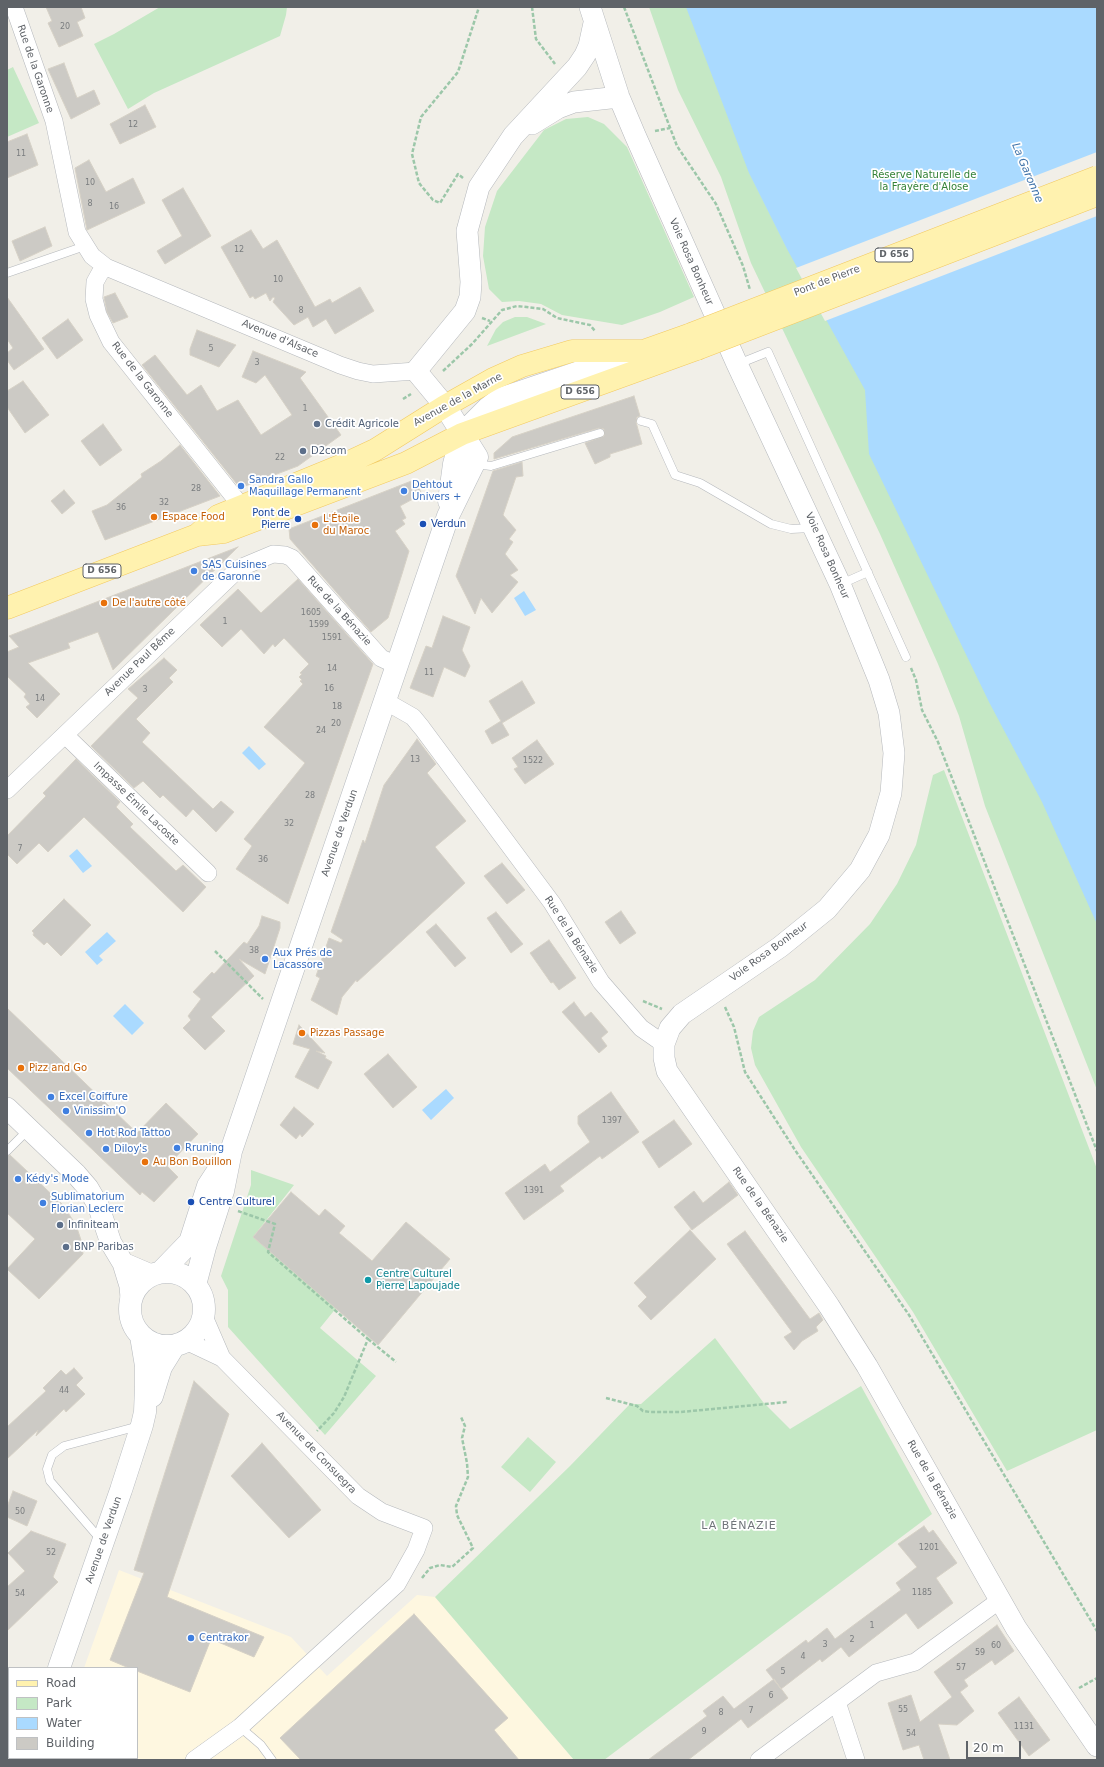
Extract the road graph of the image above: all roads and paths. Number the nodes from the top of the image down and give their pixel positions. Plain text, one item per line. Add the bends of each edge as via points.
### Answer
1 (14, 7) edge
2 (479, 7) edge
3 (532, 7) edge
4 (624, 7) edge
5 (592, 15) edge
6 (556, 66) dead end
7 (619, 97) junction
8 (513, 136) junction
9 (1097, 177) edge
10 (479, 187) junction
11 (1097, 195) edge
12 (85, 246) junction
13 (106, 267) junction
14 (7, 273) edge
15 (751, 295) dead end
16 (590, 326) dead end
17 (694, 341) junction
18 (643, 351) junction
19 (737, 364) junction
20 (449, 367) dead end
21 (416, 372) junction
22 (445, 406) junction
23 (641, 421) dead end
24 (600, 433) dead end
25 (462, 434) junction
26 (474, 464) junction
27 (242, 507) junction
28 (448, 516) junction
29 (814, 527) junction
30 (197, 535) junction
31 (285, 555) joint
32 (868, 572) junction
33 (840, 584) junction
34 (7, 608) edge
35 (906, 657) joint
36 (396, 665) junction
37 (385, 700) junction
38 (64, 735) junction
39 (7, 790) edge
40 (208, 872) dead end
41 (216, 951) dead end
42 (717, 990) junction
43 (265, 1002) dead end
44 (664, 1044) junction
45 (7, 1108) edge
46 (29, 1129) junction
47 (7, 1151) edge
48 (231, 1151) junction
49 (1097, 1151) edge
50 (235, 1210) dead end
51 (123, 1263) junction
52 (156, 1274) junction
53 (195, 1286) junction
54 (131, 1298) junction
55 (203, 1314) junction
56 (141, 1336) junction
57 (368, 1339) junction
58 (180, 1343) junction
59 (222, 1358) junction
60 (396, 1362) dead end
61 (606, 1398) dead end
62 (787, 1402) dead end
63 (461, 1416) dead end
64 (143, 1418) junction
65 (314, 1435) dead end
66 (102, 1542) junction
67 (416, 1584) dead end
68 (1000, 1600) junction
69 (1097, 1631) edge
70 (59, 1667) edge
71 (837, 1702) junction
72 (240, 1727) junction
73 (1097, 1746) edge
74 (194, 1760) edge
75 (272, 1760) edge
76 (759, 1760) edge
77 (856, 1760) edge

1 - 12 street, Rue de la Garonne via 54,121 77,232
2 - 10 path via 458,72 421,117 412,154 419,183 440,203 458,174
3 - 6 path via 536,39
4 - 15 path via 677,146 716,204 743,266
5 - 7 street, Voie Rosa Bonheur
5 - 8 street via 589,46 585,55
7 - 8 street via 574,102 542,117
7 - 19 street, Voie Rosa Bonheur
8 - 10 street
9 - 17 main road, Pont de Pierre / D 656, bridge
10 - 21 street via 467,231 470,297 465,311
11 - 17 main road, Pont de Pierre / D 656, bridge
12 - 13 street, Rue de la Garonne via 92,256
12 - 14 lane
13 - 21 street, Avenue d'Alsace via 358,371 391,374
13 - 27 street, Rue de la Garonne via 95,282 94,299 98,315 112,342
16 - 20 path via 557,318 543,309 517,306 502,310
17 - 18 main road, Avenue de la Marne / D 656
17 - 25 main road, Avenue de la Marne / D 656
18 - 22 main road, Avenue de la Marne / D 656 via 572,351 549,357 492,379
18 - 25 main road via 500,399
19 - 29 street, Voie Rosa Bonheur
19 - 32 lane via 768,352
21 - 22 street
22 - 25 main road
22 - 27 main road, Avenue de la Marne / D 656 via 375,450
23 - 29 lane via 652,424 675,475 700,483 772,524 792,530
24 - 26 lane via 491,466
25 - 26 main road via 477,457
25 - 28 main road, Avenue de Verdun via 454,464
25 - 30 main road, Avenue de la Marne / D 656 via 406,463 224,532
26 - 28 main road, Avenue de Verdun
27 - 30 main road, Avenue de la Marne / D 656 via 218,516
28 - 36 main road, Avenue de Verdun
29 - 33 street, Voie Rosa Bonheur
30 - 34 main road, Avenue de la Marne / D 656
31 - 36 street, Rue de la Bénazie via 300,566 381,658
31 - 38 street, Avenue Paul Bême via 273,554 232,574
32 - 33 lane
32 - 35 lane
33 - 42 street, Voie Rosa Bonheur via 879,680 889,713 894,753 891,793 879,834 860,870 827,909 780,947
35 - 49 path via 916,680 922,710 938,742
36 - 37 main road, Avenue de Verdun
37 - 44 street, Rue de la Bénazie via 413,717 422,728 552,903 601,982 641,1028
37 - 48 main road, Avenue de Verdun
38 - 39 street, Avenue Paul Bême
38 - 40 street, Impasse Émile Lacoste
41 - 43 path
42 - 44 street, Voie Rosa Bonheur via 682,1014 670,1028
42 - 69 path via 734,1027 745,1072 795,1150 909,1315
44 - 68 street, Rue de la Bénazie via 667,1071 850,1339
45 - 46 street
46 - 47 lane
46 - 51 street via 88,1188 98,1205 111,1243
48 - 52 main road, Avenue de Verdun via 208,1186 190,1242
48 - 53 main road, Avenue de Verdun via 223,1191
50 - 57 path via 275,1224 268,1252
51 - 52 street
51 - 54 street
52 - 53 main road via 174,1273 185,1277
52 - 54 main road via 142,1281
53 - 55 main road via 200,1294
54 - 56 main road via 130,1318
55 - 58 main road via 198,1329
55 - 59 street, Avenue de Consuegra
56 - 58 main road via 156,1345
56 - 64 main road, Avenue de Verdun via 146,1366
57 - 60 path
57 - 65 path via 344,1397 334,1413
58 - 59 street, Avenue de Consuegra
58 - 64 main road, Avenue de Verdun via 161,1367
59 - 72 street, Avenue de Consuegra via 358,1496 382,1512 424,1528 416,1550 397,1584
61 - 62 path via 650,1412 681,1412
63 - 67 path via 465,1426 462,1438 468,1477 456,1506 457,1515 473,1548 452,1566 440,1565 430,1568
64 - 66 main road, Avenue de Verdun
64 - 66 lane via 64,1446 52,1455 47,1469 50,1481
66 - 70 main road, Avenue de Verdun
68 - 71 street via 920,1659 876,1673
68 - 73 street, Rue de la Bénazie via 1016,1628
71 - 76 street
71 - 77 street
72 - 74 street
72 - 75 lane via 261,1745

